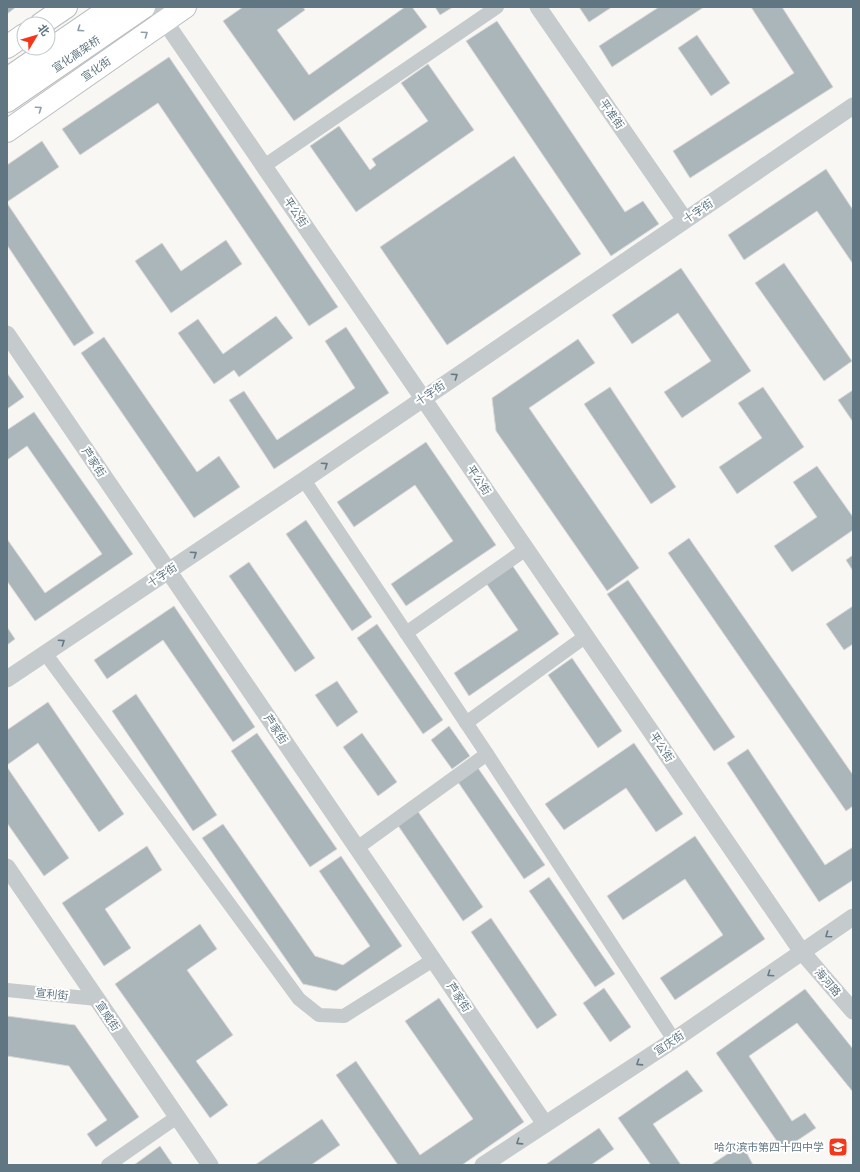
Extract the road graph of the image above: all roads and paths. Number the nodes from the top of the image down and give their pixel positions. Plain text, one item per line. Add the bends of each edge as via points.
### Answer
1 (66, 7) edge
2 (112, 7) edge
3 (144, 7) edge
4 (185, 7) edge
5 (497, 7) edge
6 (538, 7) edge
7 (160, 14) edge
8 (53, 16) edge
9 (16, 41) edge
10 (7, 47) edge
11 (7, 79) edge
12 (7, 101) edge
13 (853, 106) edge
14 (7, 131) edge
15 (264, 166) junction
16 (685, 220) junction
17 (7, 334) edge
18 (423, 398) junction
19 (304, 480) junction
20 (526, 549) junction
21 (168, 571) junction
22 (406, 633) junction
23 (586, 636) junction
24 (45, 653) junction
25 (7, 680) edge
26 (466, 722) junction
27 (487, 754) junction
28 (357, 848) junction
29 (7, 867) edge
30 (853, 917) edge
31 (802, 952) junction
32 (434, 960) junction
33 (7, 990) edge
34 (97, 999) junction
35 (853, 1011) edge
36 (674, 1040) junction
37 (177, 1117) junction
38 (546, 1124) junction
39 (108, 1165) edge
40 (210, 1165) edge
41 (483, 1165) edge

1 - 8 highway
2 -> 11 highway, 宣化高架桥
3 - 12 highway, 宣化高架桥
4 - 7 highway, 宣化街
5 - 15 street
6 - 16 street, 平准街
14 -> 7 highway, 宣化街
7 - 15 street, 平公街
9 - 10 highway
13 - 16 street, 十字街
15 - 18 street, 平公街
18 -> 16 street, 十字街
17 - 21 street, 芦家街
19 -> 18 street, 十字街
18 - 20 street, 平公街
21 -> 19 street, 十字街
19 - 22 street
20 - 22 street
20 - 23 street, 平公街
24 -> 21 street, 十字街
21 - 28 street, 芦家街
22 - 26 street
23 - 26 street
23 - 31 street, 平公街
24 - 25 street, 十字街
24 - 32 street via 299,1000 319,1015 344,1016
26 - 27 street
27 - 28 street
27 - 36 street
28 - 32 street, 芦家街
29 - 34 street, 宣威街
30 -> 31 street, 宣庆街
31 - 35 street, 海河路
31 -> 36 street, 宣庆街
32 - 38 street, 芦家街
33 - 34 street, 宣利街
34 - 37 street, 宣威街
36 -> 38 street, 宣庆街
37 - 39 street
37 - 40 street, 宣威街
38 -> 41 street, 宣庆街

